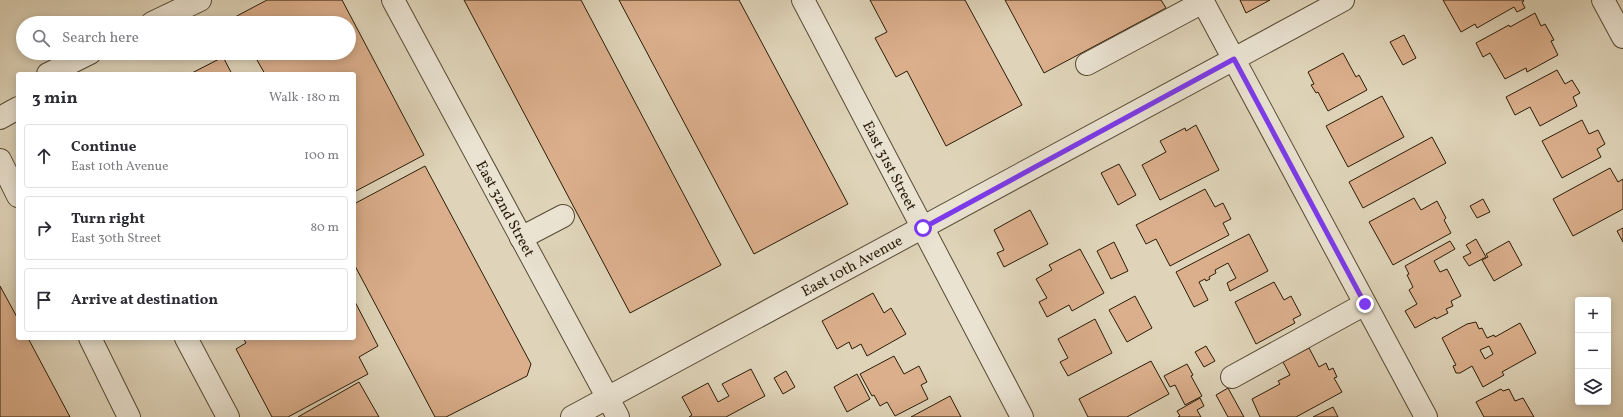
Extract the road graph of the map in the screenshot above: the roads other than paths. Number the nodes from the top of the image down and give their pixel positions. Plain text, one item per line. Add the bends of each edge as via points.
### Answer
1 (200, 0) edge
2 (393, 0) edge
3 (803, 0) edge
4 (1343, 0) edge
5 (1603, 0) edge
6 (1202, 1) edge
7 (167, 16) edge
8 (1623, 36) edge
9 (1234, 59) junction
10 (76, 60) edge
11 (1087, 64) dead end
12 (52, 72) edge
13 (16, 109) edge
14 (0, 118) edge
15 (0, 160) edge
16 (16, 192) edge
17 (563, 216) dead end
18 (923, 228) junction
19 (521, 238) junction
20 (1365, 304) junction
21 (91, 340) edge
22 (187, 340) edge
23 (1232, 377) dead end
24 (607, 398) junction
25 (130, 417) edge
26 (228, 417) edge
27 (572, 417) edge
28 (618, 417) edge
29 (1022, 417) edge
30 (1426, 417) edge

1 - 7 street
2 - 19 street, East 32nd Street
3 - 18 street, East 31st Street
4 - 9 street, East 10th Avenue
5 - 8 street
6 - 9 street
6 - 11 street
9 - 18 street, East 10th Avenue
9 - 20 street
10 - 12 street
13 - 14 street
15 - 16 street
17 - 19 street
18 - 24 street, East 10th Avenue
18 - 29 street, East 31st Street
19 - 24 street, East 32nd Street
20 - 23 street
20 - 30 street
21 - 25 street
22 - 26 street
24 - 27 street, East 10th Avenue
24 - 28 street, East 32nd Street

